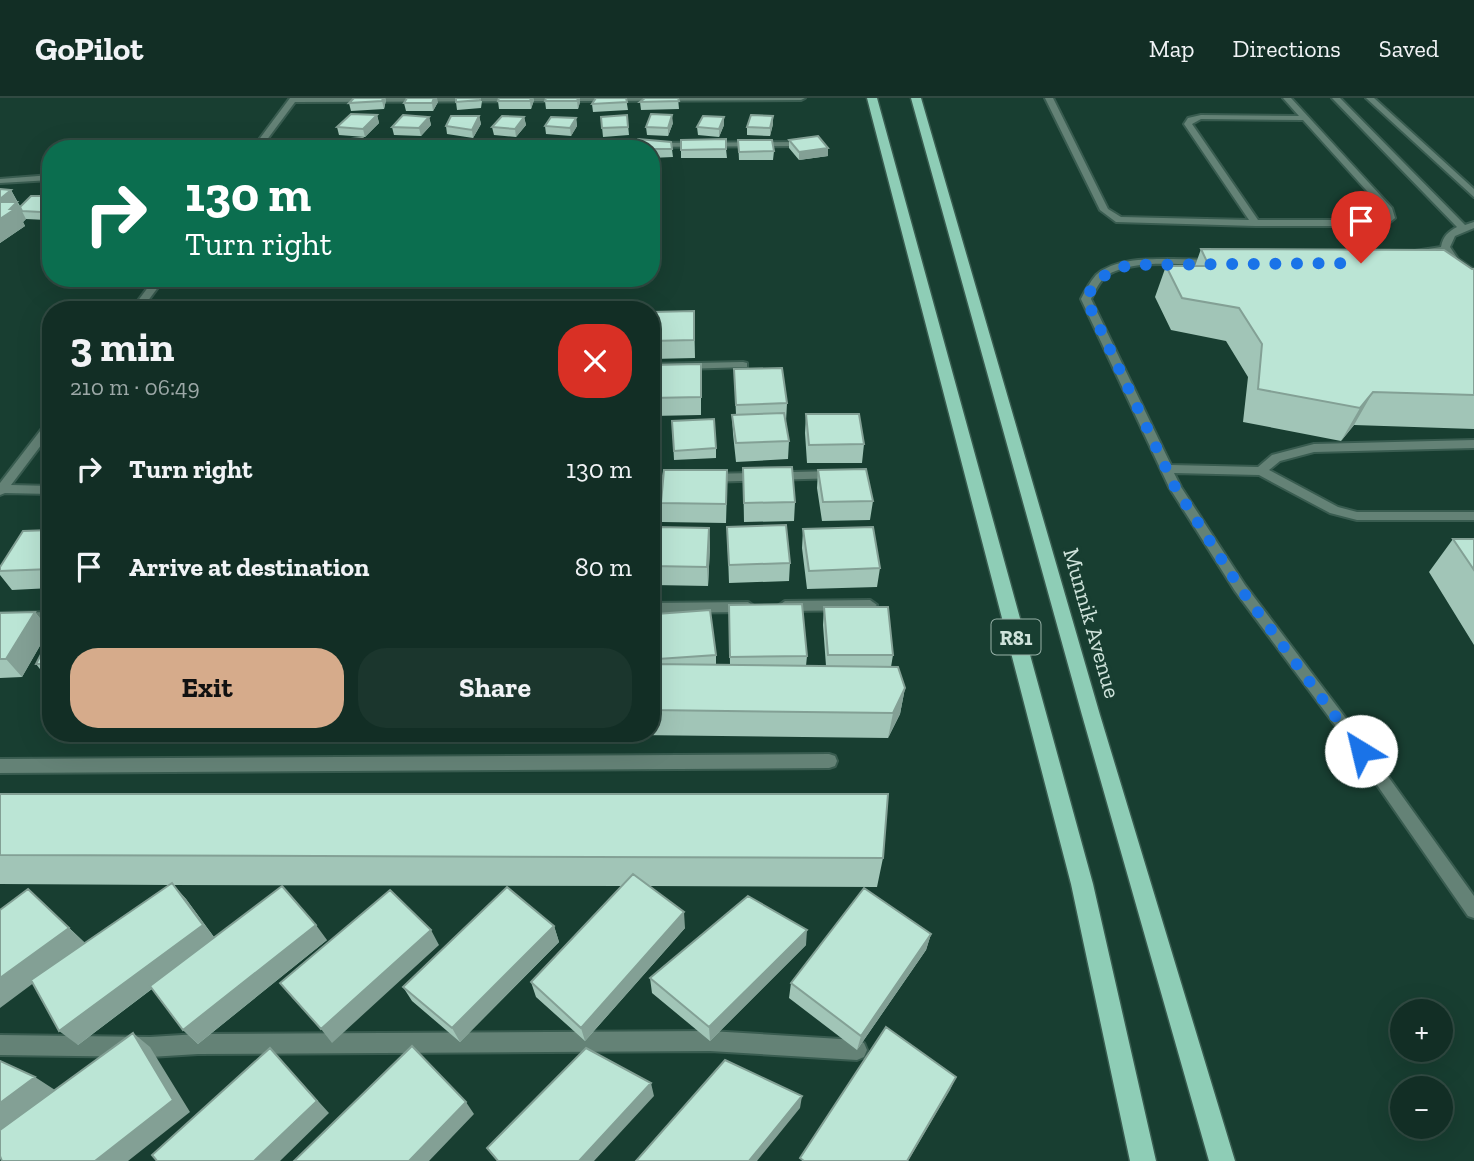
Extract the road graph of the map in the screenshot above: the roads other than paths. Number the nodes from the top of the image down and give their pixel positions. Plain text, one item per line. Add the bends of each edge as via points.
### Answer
1 (801, 98) edge
2 (872, 98) edge
3 (916, 98) edge
4 (1049, 98) edge
5 (1287, 98) edge
6 (1336, 98) edge
7 (1370, 98) edge
8 (294, 99) edge
9 (1305, 118) junction
10 (263, 140) edge
11 (818, 144) edge
12 (660, 145) edge
13 (42, 178) edge
14 (0, 181) edge
15 (1474, 194) edge
16 (1255, 223) junction
17 (1474, 225) edge
18 (1462, 227) junction
19 (1445, 248) junction
20 (1409, 255) edge
21 (1231, 263) edge
22 (1441, 270) edge
23 (1471, 273) edge
24 (743, 365) dead end
25 (660, 367) edge
26 (42, 436) edge
27 (1474, 444) edge
28 (1166, 469) junction
29 (1261, 471) junction
30 (836, 475) edge
31 (660, 479) edge
32 (1, 490) edge
33 (42, 490) edge
34 (1474, 516) edge
35 (870, 605) edge
36 (660, 608) edge
37 (42, 617) edge
38 (0, 618) edge
39 (830, 761) dead end
40 (0, 766) edge
41 (1474, 910) edge
42 (0, 1045) edge
43 (857, 1050) edge
44 (1143, 1161) edge
45 (1223, 1161) edge

1 - 8 street
2 - 44 main road, R81 via 1082,884
3 - 45 main road, Munnik Avenue / R81
4 - 16 street via 1104,211 1138,222
5 - 9 street
6 - 18 street
7 - 15 street
8 - 10 street
9 - 16 street via 1201,117 1188,124
9 - 16 street via 1389,210 1391,218 1385,223
11 - 12 street
13 - 14 street
17 - 18 street
18 - 19 street via 1451,232
19 - 20 street
19 - 23 street via 1452,260
21 - 28 street via 1129,265 1104,274 1086,299
22 - 23 street
24 - 25 street
26 - 32 street
27 - 29 street via 1314,448 1276,458
28 - 29 street
28 - 41 street via 1240,588
29 - 34 street via 1334,510 1357,516
30 - 31 street
32 - 33 street
35 - 36 street
37 - 38 street
39 - 40 street
42 - 43 street via 710,1041

